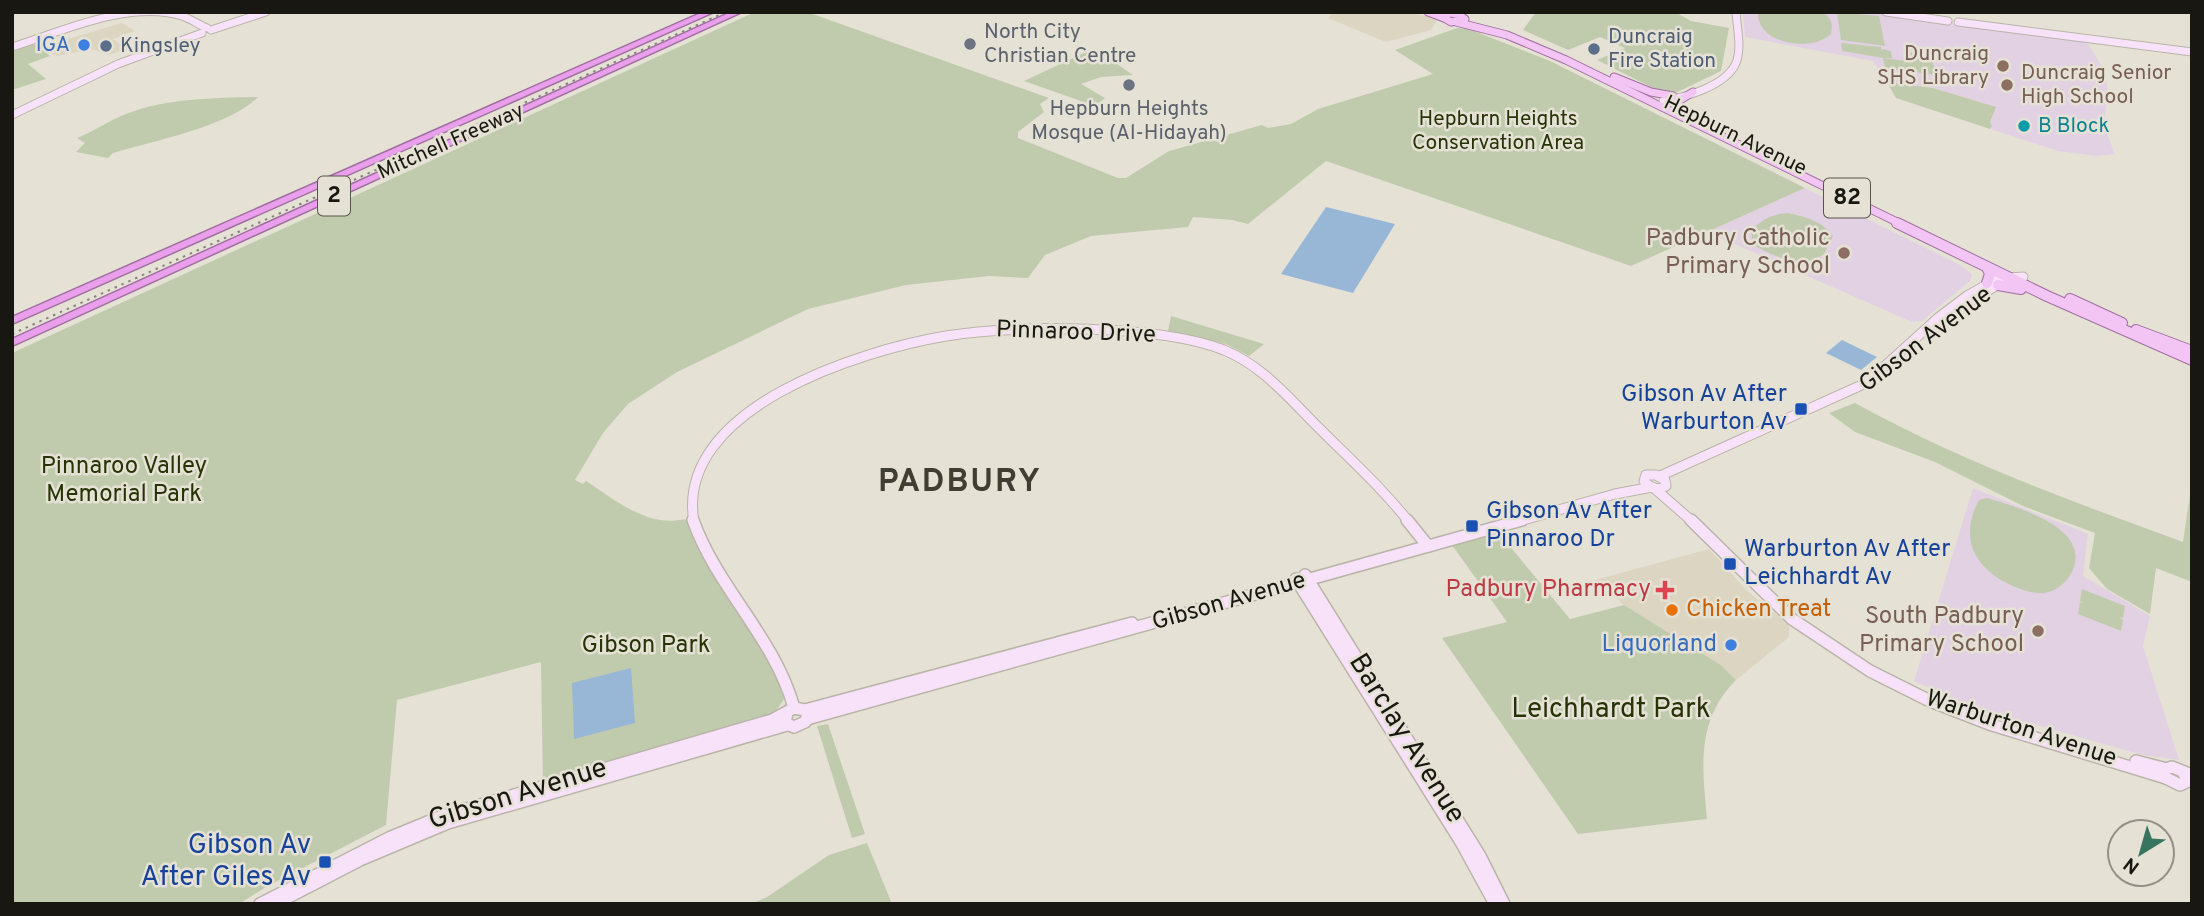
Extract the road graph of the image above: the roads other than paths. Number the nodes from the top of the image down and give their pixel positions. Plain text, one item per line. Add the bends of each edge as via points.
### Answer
1 (263, 12) edge
2 (708, 12) edge
3 (738, 12) edge
4 (745, 12) edge
5 (1428, 12) edge
6 (1734, 12) edge
7 (1886, 12) edge
8 (1899, 12) edge
9 (1446, 14) edge
10 (1465, 18) junction
11 (1948, 20) junction
12 (1455, 22) junction
13 (710, 25) junction
14 (204, 30) junction
15 (1519, 40) junction
16 (12, 48) edge
17 (2192, 51) edge
18 (1576, 59) junction
19 (1611, 76) junction
20 (1693, 92) junction
21 (1638, 95) junction
22 (1673, 96) junction
23 (1663, 101) junction
24 (1676, 108) junction
25 (12, 114) edge
26 (1707, 129) junction
27 (1987, 267) junction
28 (2006, 272) junction
29 (1987, 283) junction
30 (1998, 285) junction
31 (2047, 296) junction
32 (12, 321) edge
33 (12, 344) edge
34 (2192, 351) edge
35 (2192, 360) edge
36 (1657, 483) junction
37 (1426, 544) junction
38 (1301, 579) junction
39 (796, 715) junction
40 (2188, 779) edge
41 (260, 904) edge
42 (275, 904) edge
43 (1495, 904) edge
44 (1504, 904) edge

1 - 14 street
2 - 32 highway, Mitchell Freeway / 2
3 - 13 highway, Mitchell Freeway / 2
4 - 13 highway
5 - 9 main road
6 - 20 street via 1735,66 1721,79
6 - 22 street via 1729,67 1714,80
7 - 11 street
8 - 11 street
9 - 10 main road, Hepburn Avenue
9 - 12 main road, Hepburn Avenue
10 - 12 main road
10 - 18 main road, Hepburn Avenue / 82
11 - 17 street
12 - 15 main road, Hepburn Avenue / 82
13 - 33 highway, Mitchell Freeway / 2
14 - 16 street via 169,16 133,16
14 - 25 street
15 - 18 main road
15 - 21 main road, Hepburn Avenue / 82
18 - 19 main road, Hepburn Avenue / 82
19 - 22 main road
19 - 23 main road, Hepburn Avenue / 82
20 - 23 street
20 - 24 main road via 1677,102
21 - 23 main road
21 - 26 main road, Hepburn Avenue / 82
22 - 23 street
23 - 24 main road, Hepburn Avenue / 82
23 - 26 main road
24 - 28 main road, Hepburn Avenue / 82
26 - 27 main road, Hepburn Avenue / 82
27 - 28 main road, Hepburn Avenue / 82
27 - 29 main road
28 - 29 street, Gibson Avenue
28 - 30 street, Gibson Avenue
28 - 31 main road, Hepburn Avenue / 82
28 - 34 main road, Hepburn Avenue / 82
29 - 36 street, Gibson Avenue via 1951,307 1866,383
30 - 31 main road
30 - 36 street, Gibson Avenue via 1961,307 1872,386
31 - 35 main road, Hepburn Avenue / 82
36 - 37 street, Gibson Avenue
36 - 40 street, Warburton Avenue via 1792,620 1870,671 1989,724 2164,773 2172,767
37 - 38 street, Gibson Avenue
37 - 39 street, Pinnaroo Drive via 1390,499 1282,388 1257,367 1213,346 1154,335 1034,327 973,331 896,346 837,366 757,405 720,436 696,477 691,503 694,528 782,673
38 - 39 street, Gibson Avenue
38 - 43 street, Barclay Avenue
38 - 44 street, Barclay Avenue via 1480,856
39 - 41 street, Gibson Avenue via 442,816
39 - 42 street, Gibson Avenue via 466,817 393,845

